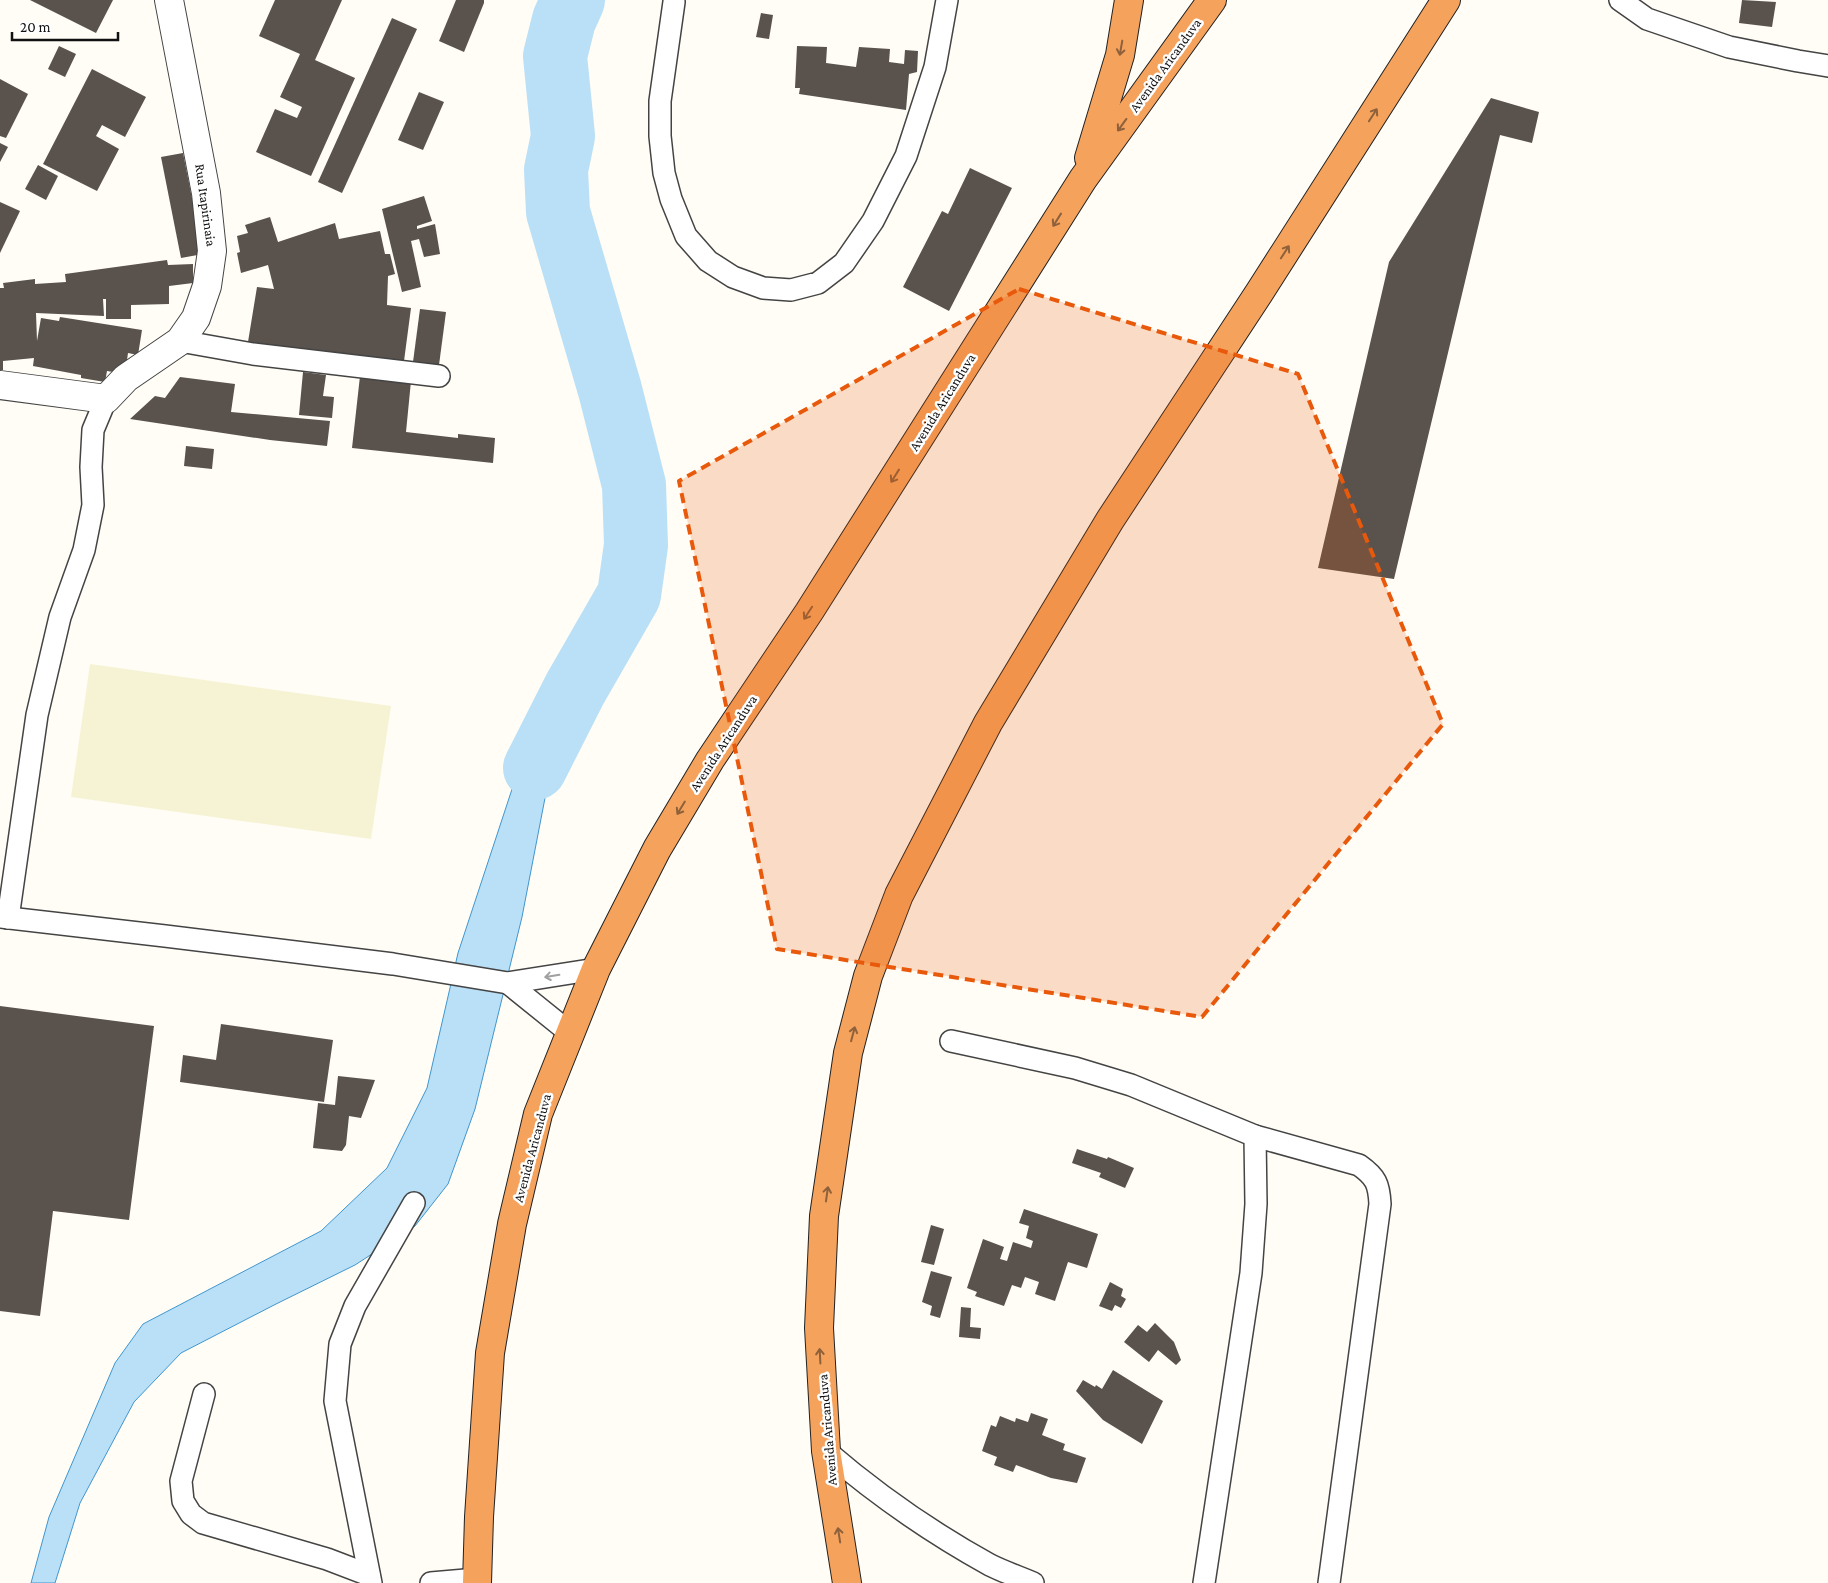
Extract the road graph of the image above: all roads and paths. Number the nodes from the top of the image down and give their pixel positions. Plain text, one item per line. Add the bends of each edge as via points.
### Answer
1 (169, 0) edge
2 (947, 0) edge
3 (1129, 0) edge
4 (1212, 0) edge
5 (1446, 0) edge
6 (1620, 0) edge
7 (674, 2) dead end
8 (1828, 66) edge
9 (1083, 179) junction
10 (180, 341) junction
11 (439, 376) dead end
12 (0, 385) edge
13 (106, 399) junction
14 (4, 918) edge
15 (596, 969) junction
16 (507, 982) junction
17 (570, 1033) junction
18 (951, 1041) dead end
19 (1255, 1136) junction
20 (414, 1204) dead end
21 (204, 1394) dead end
22 (826, 1451) junction
23 (370, 1579) edge
24 (477, 1581) edge
25 (846, 1582) edge
26 (431, 1583) edge
27 (1033, 1583) edge
28 (1204, 1583) edge
29 (1329, 1583) edge

1 - 10 street, Rua Itapirinaia via 206,193 212,251 207,286 196,318
2 - 7 lane via 934,67 906,156 873,222 844,263 818,283 791,290 763,288 734,278 708,261 686,236 671,199 660,136 660,101
3 -> 9 highway via 1120,55
4 -> 9 highway, Avenida Aricanduva
22 -> 5 highway, Avenida Aricanduva via 819,1328 824,1216 848,1053 868,976 900,895 988,723 1110,520
6 - 8 lane via 1647,20 1730,47
9 -> 15 highway, Avenida Aricanduva via 809,612 710,760 657,849
10 - 11 lane via 253,354
10 - 13 street, Rua Itapirinaia via 126,378
12 - 13 street
13 - 14 lane via 93,430 93,505 84,550 60,617 37,715
14 - 16 lane via 393,964
15 -> 16 lane
15 - 17 highway, Avenida Aricanduva
16 - 17 lane
17 - 24 highway, Avenida Aricanduva via 538,1114 512,1224 490,1353
18 - 19 lane via 1075,1068 1131,1085
19 - 28 lane via 1252,1273
19 - 29 lane via 1359,1165 1372,1174 1379,1188 1380,1204
20 - 23 lane via 355,1306 340,1344 334,1401
21 - 23 lane via 181,1481 183,1501 191,1514 203,1523 326,1559
25 -> 22 highway, Avenida Aricanduva
22 - 27 lane via 859,1480 929,1528 992,1566
24 - 26 lane

